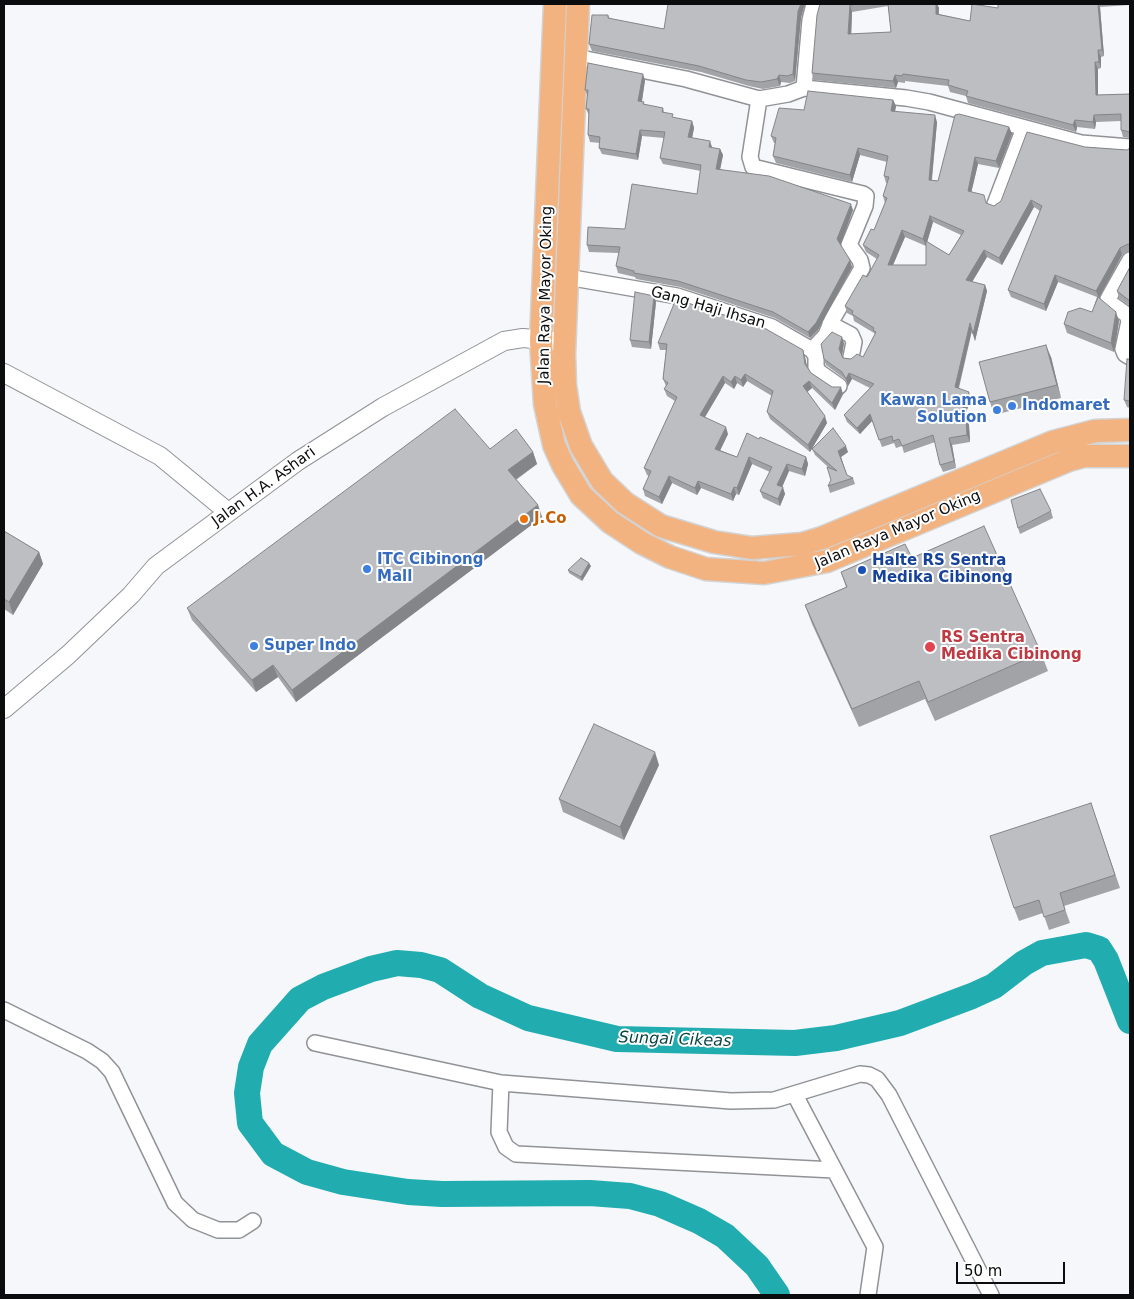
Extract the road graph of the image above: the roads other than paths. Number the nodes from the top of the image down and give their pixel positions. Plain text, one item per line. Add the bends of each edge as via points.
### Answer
1 (814, 4) edge
2 (555, 6) edge
3 (578, 6) edge
4 (576, 57) junction
5 (804, 88) junction
6 (759, 99) junction
7 (1024, 128) junction
8 (1130, 147) edge
9 (994, 204) edge
10 (1130, 260) edge
11 (567, 277) junction
12 (830, 324) junction
13 (541, 341) junction
14 (564, 341) junction
15 (812, 350) junction
16 (851, 357) edge
17 (1130, 357) edge
18 (4, 373) edge
19 (839, 386) edge
20 (1130, 430) edge
21 (1130, 456) edge
22 (228, 512) junction
23 (4, 709) edge
24 (4, 1010) edge
25 (316, 1043) dead end
26 (501, 1083) junction
27 (796, 1095) junction
28 (834, 1170) junction
29 (253, 1221) dead end
30 (868, 1295) edge
31 (991, 1295) edge

1 - 5 street
2 - 3 main road
2 - 13 main road, Jalan Raya Mayor Oking
3 - 4 main road, Jalan Raya Mayor Oking
4 - 6 street via 712,85
4 - 11 main road, Jalan Raya Mayor Oking
5 - 6 street
5 - 7 street via 929,102
6 - 12 street via 750,157 754,167 866,196 849,245 862,268
7 - 8 street via 1081,144
7 - 9 street
10 - 17 street via 1108,299 1127,315 1129,321 1123,349
11 - 14 main road, Jalan Raya Mayor Oking
11 - 15 street, Gang Haji Ihsan via 668,294 729,312 772,327
12 - 15 street via 826,335
12 - 16 street via 851,335 854,342
13 - 14 street, Jalan H.A. Ashari
13 - 21 main road, Jalan Raya Mayor Oking via 548,422 562,465 582,494 610,522 642,544 706,569 764,574 805,568 827,562 1069,460 1084,456
13 - 22 street, Jalan H.A. Ashari via 514,338 488,348 350,428
14 - 20 main road, Jalan Raya Mayor Oking via 569,412 581,446 602,481 625,503 661,526 714,542 778,547 822,538 1053,442 1095,431
15 - 19 street via 819,372
18 - 22 street via 160,456
22 - 23 street, Jalan H.A. Ashari via 156,566 68,654
24 - 29 street via 87,1051 112,1072 175,1203 193,1220 218,1230 239,1230
25 - 26 street
26 - 27 street via 731,1101 774,1100
26 - 28 street via 499,1132 506,1147 516,1154
27 - 28 street
27 - 31 street via 860,1074 876,1079 889,1095
28 - 30 street via 875,1247

